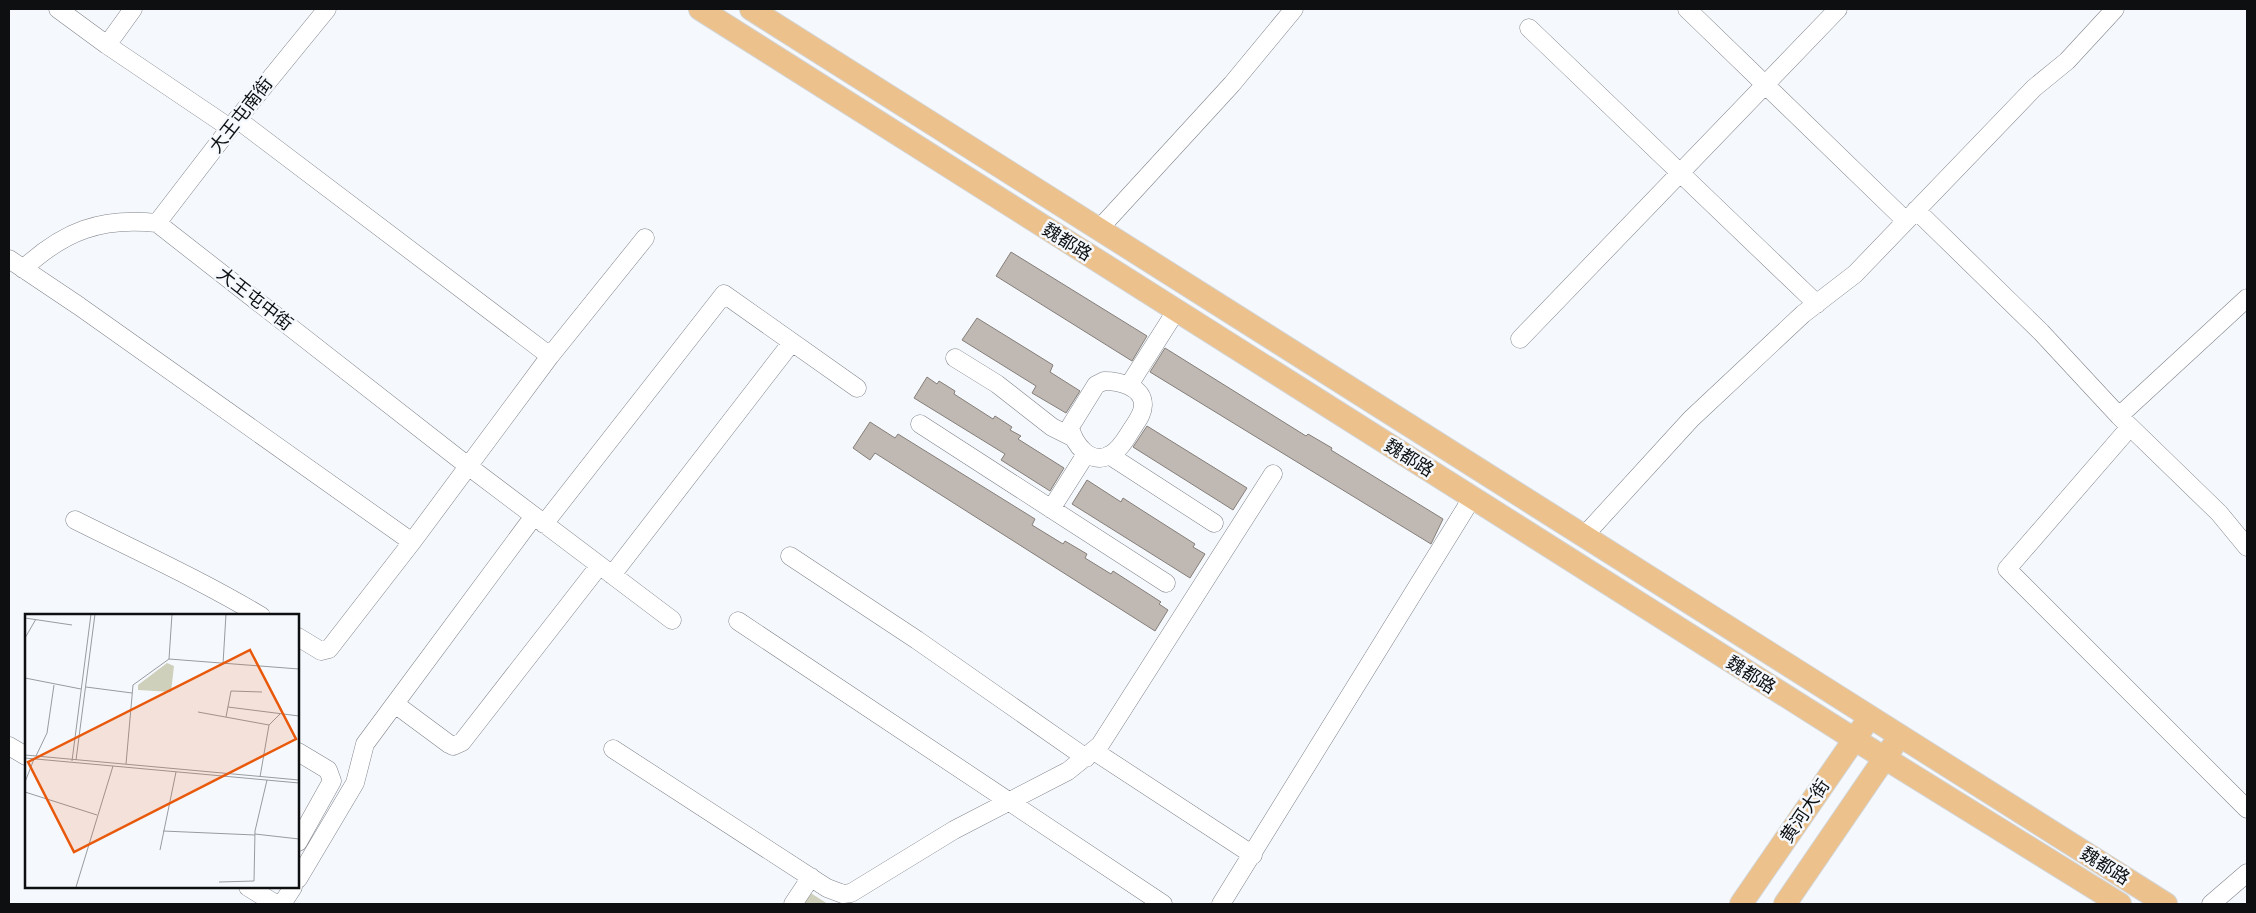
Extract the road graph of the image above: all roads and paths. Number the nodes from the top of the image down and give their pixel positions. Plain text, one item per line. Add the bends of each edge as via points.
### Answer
1 (58, 9) edge
2 (133, 9) edge
3 (327, 9) edge
4 (700, 9) edge
5 (751, 9) edge
6 (1294, 9) edge
7 (1687, 9) edge
8 (1838, 9) edge
9 (2115, 9) edge
10 (1529, 28) dead end
11 (107, 45) junction
12 (1765, 84) junction
13 (234, 123) junction
14 (1680, 173) junction
15 (1911, 216) junction
16 (157, 223) junction
17 (1099, 229) junction
18 (645, 238) dead end
19 (16, 264) edge
20 (2246, 302) edge
21 (1817, 304) junction
22 (1176, 311) junction
23 (1520, 340) dead end
24 (792, 342) junction
25 (550, 356) junction
26 (956, 358) dead end
27 (1129, 385) junction
28 (857, 388) dead end
29 (2125, 422) junction
30 (920, 424) dead end
31 (1072, 437) junction
32 (1086, 454) junction
33 (1109, 456) junction
34 (468, 466) junction
35 (1273, 474) dead end
36 (1472, 498) junction
37 (1051, 509) junction
38 (75, 520) dead end
39 (539, 520) junction
40 (1214, 523) dead end
41 (1584, 536) junction
42 (412, 542) junction
43 (2247, 547) edge
44 (790, 556) dead end
45 (606, 570) junction
46 (1166, 584) dead end
47 (259, 614) edge
48 (672, 620) dead end
49 (738, 621) dead end
50 (299, 638) edge
51 (395, 704) junction
52 (1869, 718) junction
53 (1900, 737) junction
54 (1854, 739) junction
55 (9, 746) edge
56 (613, 749) dead end
57 (299, 753) edge
58 (1090, 754) junction
59 (25, 755) edge
60 (1884, 758) junction
61 (1009, 802) junction
62 (2247, 809) edge
63 (299, 840) edge
64 (1253, 855) junction
65 (2247, 873) edge
66 (299, 877) edge
67 (811, 877) junction
68 (250, 888) edge
69 (292, 888) edge
70 (270, 896) edge
71 (282, 904) edge
72 (793, 904) edge
73 (1163, 904) edge
74 (1222, 904) edge
75 (1741, 904) edge
76 (1784, 904) edge
77 (2120, 904) edge
78 (2166, 904) edge
79 (2211, 904) edge

1 - 11 street
2 - 11 street
3 - 13 street, 大王屯南街
4 - 22 main road, 魏都路
5 - 17 main road, 魏都路
6 - 17 street via 1232,84
7 - 12 street
8 - 12 street
9 - 15 street
10 - 14 street
11 - 13 street
12 - 14 street
12 - 15 street
13 - 16 street, 大王屯南街
13 - 25 street
14 - 21 street
14 - 23 street
15 - 21 street via 1855,274
15 - 29 street via 2041,332
16 - 19 street via 107,223 86,227
16 - 34 street, 大王屯中街
17 - 41 main road, 魏都路
18 - 25 street
19 - 42 street
20 - 29 street
21 - 41 street via 1690,419
22 - 27 street
22 - 36 main road, 魏都路
24 - 28 street
24 - 39 street via 724,294
24 - 45 street
25 - 34 street
26 - 31 street via 1052,427
27 - 31 street via 1117,381 1096,385 1070,427
27 - 33 street via 1140,396 1143,404 1141,414 1121,446
29 - 43 street via 2219,513
29 - 62 street via 2007,569
30 - 37 street
31 - 32 street
32 - 33 street
32 - 37 street
33 - 40 street
34 - 39 street, 大王屯中街
34 - 42 street
35 - 58 street via 1100,745
36 - 54 main road, 魏都路
36 - 64 street
37 - 46 street
38 - 47 street via 202,581
39 - 45 street, 大王屯中街
39 - 51 street
41 - 52 main road, 魏都路
42 - 50 street via 329,649 321,651
44 - 58 street
45 - 48 street, 大王屯中街
45 - 51 street via 462,742 453,746 449,744
49 - 61 street
51 - 66 street via 365,744 355,783
52 - 53 main road, 魏都路
52 - 54 main road, 黄河大街
53 - 60 main road, 黄河大街
53 - 78 main road, 魏都路
54 - 60 main road, 魏都路
54 - 75 main road, 黄河大街
55 - 59 street
56 - 67 street
57 - 63 street via 328,770 332,781
58 - 61 street via 1068,771
58 - 64 street
60 - 76 main road, 黄河大街
60 - 77 main road, 魏都路
61 - 67 street via 954,830 851,893 843,894
61 - 73 street
64 - 74 street
65 - 79 street
67 - 72 street
68 - 70 street
69 - 71 street

